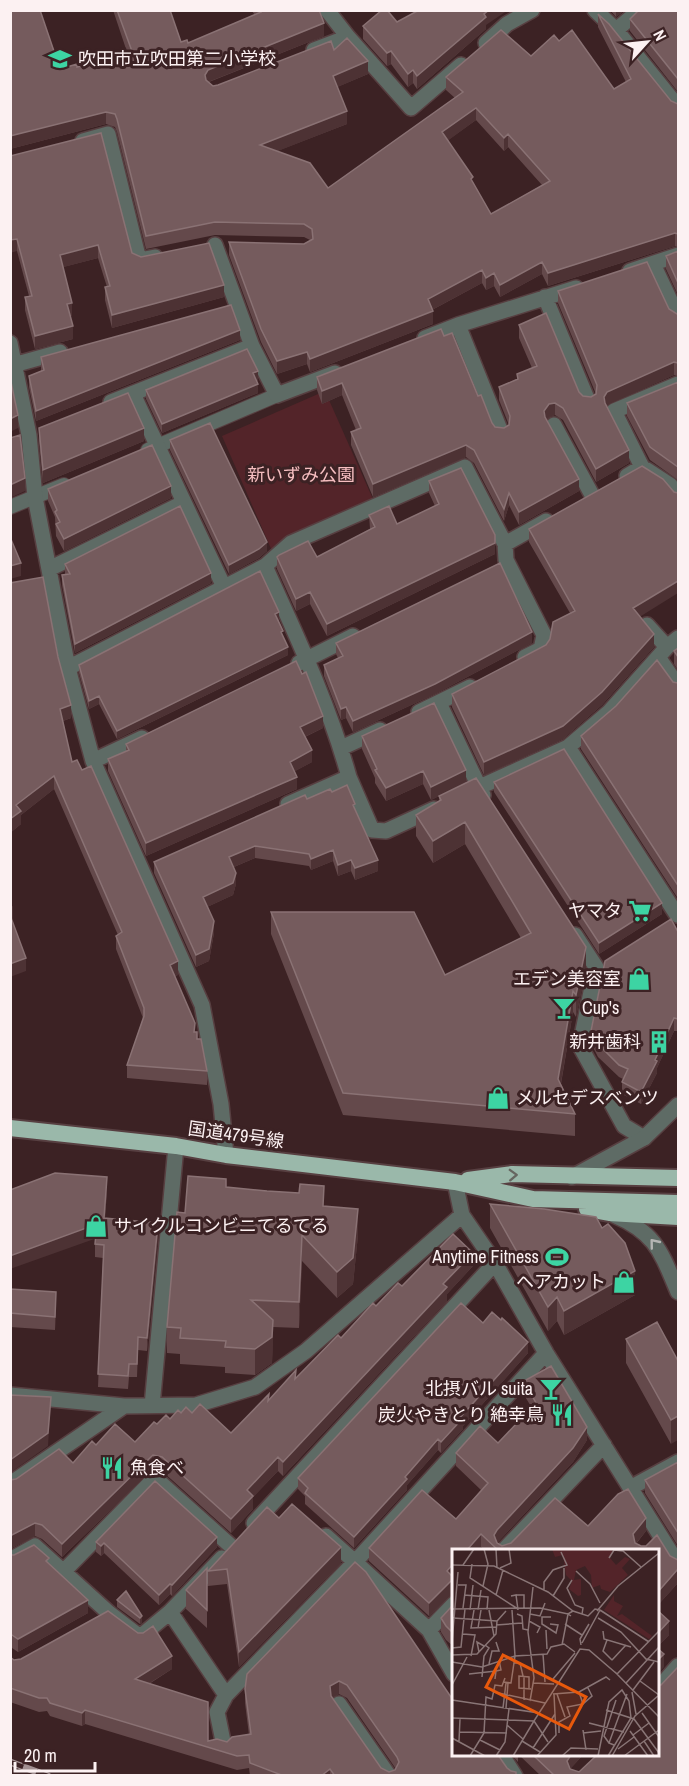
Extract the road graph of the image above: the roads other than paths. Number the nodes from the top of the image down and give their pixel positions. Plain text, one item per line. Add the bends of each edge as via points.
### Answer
1 (327, 10) edge
2 (532, 10) edge
3 (595, 10) edge
4 (640, 10) edge
5 (616, 30) junction
6 (348, 37) junction
7 (304, 54) edge
8 (678, 107) edge
9 (65, 145) edge
10 (215, 246) dead end
11 (171, 254) edge
12 (678, 255) edge
13 (653, 264) junction
14 (617, 276) edge
15 (586, 285) edge
16 (545, 297) junction
17 (678, 317) edge
18 (458, 325) junction
19 (416, 342) edge
20 (10, 343) edge
21 (252, 346) junction
22 (71, 349) edge
23 (13, 365) edge
24 (352, 366) edge
25 (678, 384) edge
26 (133, 394) junction
27 (277, 395) junction
28 (588, 401) edge
29 (102, 406) edge
30 (554, 424) dead end
31 (501, 432) edge
32 (34, 433) junction
33 (10, 442) edge
34 (156, 446) junction
35 (134, 456) edge
36 (642, 467) junction
37 (79, 478) edge
38 (678, 496) edge
39 (35, 497) junction
40 (183, 503) junction
41 (10, 507) edge
42 (563, 511) edge
43 (505, 544) junction
44 (265, 566) junction
45 (47, 576) junction
46 (224, 587) junction
47 (647, 625) edge
48 (370, 628) edge
49 (668, 647) edge
50 (306, 659) junction
51 (510, 665) edge
52 (68, 668) junction
53 (285, 669) edge
54 (480, 681) edge
55 (678, 686) edge
56 (439, 703) junction
57 (157, 731) edge
58 (568, 747) junction
59 (341, 748) junction
60 (93, 761) junction
61 (349, 777) junction
62 (479, 787) junction
63 (492, 807) edge
64 (273, 811) edge
65 (675, 917) edge
66 (570, 927) edge
67 (678, 1105) edge
68 (10, 1128) edge
69 (644, 1138) junction
70 (176, 1146) junction
71 (226, 1155) junction
72 (572, 1177) junction
73 (678, 1178) edge
74 (455, 1182) junction
75 (534, 1198) junction
76 (678, 1203) edge
77 (609, 1213) junction
78 (462, 1215) junction
79 (678, 1217) edge
80 (495, 1263) junction
81 (678, 1284) edge
82 (678, 1291) edge
83 (546, 1353) junction
84 (10, 1395) edge
85 (124, 1406) junction
86 (152, 1406) junction
87 (604, 1445) junction
88 (678, 1462) edge
89 (10, 1484) edge
90 (630, 1488) junction
91 (313, 1524) edge
92 (658, 1532) junction
93 (647, 1544) edge
94 (232, 1547) junction
95 (506, 1549) edge
96 (10, 1560) edge
97 (355, 1562) junction
98 (678, 1564) edge
99 (64, 1571) junction
100 (452, 1605) edge
101 (170, 1612) junction
102 (429, 1630) junction
103 (678, 1666) edge
104 (452, 1672) edge
105 (659, 1687) edge
106 (226, 1695) junction
107 (339, 1704) edge
108 (224, 1746) edge
109 (502, 1756) edge
110 (388, 1776) edge
111 (515, 1776) edge

1 - 6 street
2 - 6 street via 507,24 411,108
3 - 5 street
4 - 5 street
5 - 8 street
6 - 7 street
9 - 11 street via 108,134 139,260
10 - 21 street via 231,306
12 - 13 street
13 - 14 street
13 - 17 street
15 - 16 street
16 - 18 street
16 - 28 street
18 - 19 street
18 - 31 street
20 - 23 street
21 - 26 street
21 - 27 street
22 - 23 street
23 - 32 street
24 - 27 street
25 - 36 street via 614,411
26 - 29 street
26 - 34 street
27 - 34 lane
30 - 36 street via 597,492
32 - 33 street
32 - 39 street
34 - 35 lane
34 - 40 street
36 - 38 street via 670,484
37 - 39 lane
39 - 41 lane
39 - 45 street
40 - 45 street
40 - 46 street
42 - 43 street
43 - 44 street via 465,467 291,543
43 - 51 street via 501,563 544,634 541,649
44 - 46 street
44 - 50 street
45 - 52 street
46 - 52 street
47 - 49 street
48 - 50 street
49 - 55 street
49 - 58 street via 609,712
50 - 53 street
50 - 59 street
52 - 60 street
54 - 56 street
56 - 59 street
56 - 62 street
57 - 60 street
58 - 62 street
58 - 65 street
59 - 61 street
60 - 71 street via 148,866 202,1005 221,1104
61 - 62 street via 372,830 386,831
61 - 64 street
62 - 63 street
66 - 69 street via 601,964 580,1046 624,1126
67 - 69 street
68 - 70 highway, 国道479号線
69 - 72 street
70 - 71 highway, 国道479号線
70 - 86 street
71 - 74 highway, 国道479号線
72 - 73 highway, 国道479号線
74 -> 72 highway, 国道479号線 via 512,1174
74 - 75 highway, 国道479号線
74 - 78 street
75 - 76 highway, 国道479号線
75 - 77 highway
77 - 79 highway
82 -> 77 street via 660,1249 646,1233
78 - 80 street
78 - 86 street via 306,1351 255,1387 196,1405
80 - 83 street
80 - 94 street via 284,1498
81 - 82 street
83 - 87 street
83 - 97 street
84 - 85 street
85 - 86 street
85 - 89 street
87 - 90 street
87 - 95 street
88 - 90 street
90 - 92 street
91 - 97 street
92 - 93 street
92 - 98 street
94 - 99 street via 155,1478
94 - 101 street
96 - 99 street via 35,1546
97 - 102 street
97 - 106 street
99 - 101 street via 104,1615 140,1637
100 - 102 street
101 - 106 street
102 - 104 street
103 - 105 street
106 - 108 street via 217,1712
107 - 110 street
109 - 111 street

